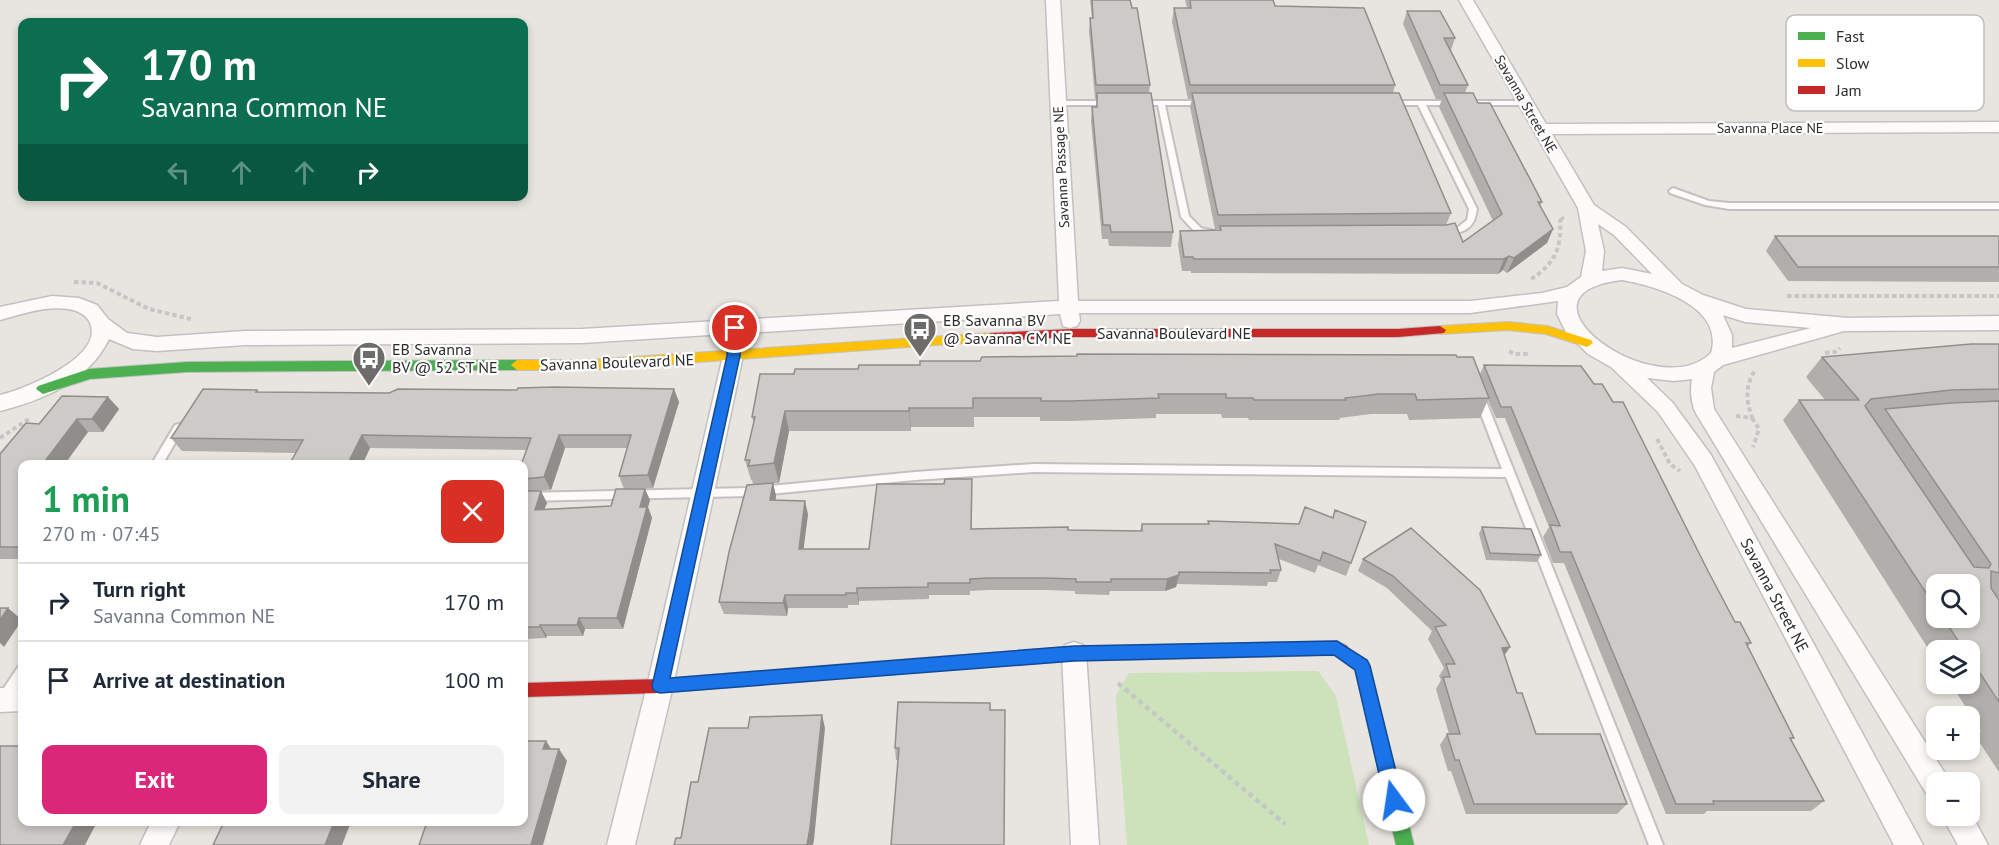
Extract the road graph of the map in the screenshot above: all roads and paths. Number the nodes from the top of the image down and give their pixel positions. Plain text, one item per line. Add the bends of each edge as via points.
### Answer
1 (1053, 0) edge
2 (1466, 0) edge
3 (1057, 103) junction
4 (1161, 103) junction
5 (1208, 103) edge
6 (1386, 103) edge
7 (1421, 103) junction
8 (1526, 103) junction
9 (1999, 127) edge
10 (1540, 129) junction
11 (1673, 191) dead end
12 (1999, 206) edge
13 (1587, 208) junction
14 (1560, 221) dead end
15 (1440, 234) edge
16 (1219, 235) edge
17 (1590, 278) junction
18 (71, 282) dead end
19 (1522, 283) dead end
20 (1570, 292) junction
21 (1686, 294) junction
22 (1999, 296) edge
23 (1780, 297) dead end
24 (1069, 307) junction
25 (0, 314) edge
26 (195, 320) dead end
27 (1999, 323) edge
28 (101, 324) junction
29 (1848, 325) junction
30 (735, 328) junction
31 (1071, 333) junction
32 (1587, 343) junction
33 (1526, 344) dead end
34 (1835, 352) dead end
35 (1816, 354) dead end
36 (1539, 355) dead end
37 (733, 356) junction
38 (1617, 361) junction
39 (1711, 364) junction
40 (1762, 365) dead end
41 (1476, 386) edge
42 (43, 388) junction
43 (2, 404) edge
44 (1731, 416) dead end
45 (1752, 418) junction
46 (184, 420) edge
47 (1760, 429) dead end
48 (1653, 432) dead end
49 (159, 460) edge
50 (1670, 464) dead end
51 (1509, 473) junction
52 (703, 494) junction
53 (528, 496) edge
54 (1074, 653) junction
55 (18, 678) edge
56 (1118, 684) dead end
57 (660, 686) junction
58 (528, 690) edge
59 (6, 701) edge
60 (1929, 772) edge
61 (1285, 824) dead end
62 (164, 826) edge
63 (1962, 826) edge
64 (154, 845) edge
65 (621, 845) edge
66 (1085, 845) edge
67 (1405, 845) edge
68 (1656, 845) edge
69 (1910, 845) edge
70 (1974, 845) edge

1 - 3 street, Savanna Passage NE
2 - 8 street, Savanna Street NE
3 - 4 lane
3 - 24 street, Savanna Passage NE
4 - 5 lane
4 - 16 lane via 1185,217 1198,230
6 - 7 lane
7 - 8 lane
7 - 15 lane via 1473,209 1472,221 1461,229
8 - 10 street, Savanna Street NE
9 - 10 street, Savanna Place NE
10 - 13 street, Savanna Street NE
11 - 12 lane via 1729,206
13 - 17 street, Savanna Street NE via 1596,245 1596,266
13 - 21 street, Savanna Street NE via 1620,231
14 - 19 path via 1562,240 1552,262
17 - 20 street
17 - 21 street via 1622,274 1641,277
18 - 26 path via 97,283 149,309
20 - 24 street, Savanna Boulevard NE via 1532,300 1437,309
20 - 32 street via 1567,314
21 - 29 street via 1745,315
21 - 39 street via 1711,313 1721,330 1724,345
22 - 23 path
24 - 30 street, Savanna Boulevard NE
24 - 31 street, Savanna Passage NE
25 - 28 street, Savanna Boulevard NE via 28,305 78,304 94,311
27 - 29 street
28 - 30 street, Savanna Boulevard NE via 120,338 157,344 245,338 582,336
28 - 42 street via 94,349 81,363
29 - 39 street
30 - 37 street
31 - 32 street, Savanna Boulevard NE via 1398,333 1508,326 1547,330
31 - 37 street, Savanna Boulevard NE
32 - 38 street
33 - 36 path via 1528,354
34 - 35 path
37 - 42 street, Savanna Boulevard NE via 587,365 187,367 89,374
37 - 52 street
38 - 39 street via 1658,374 1683,374
38 - 69 street, Savanna Street NE via 1665,407 1703,461
39 - 60 street via 1701,388 1704,410
40 - 45 path via 1745,389
41 - 51 lane
42 - 43 street
44 - 45 path
45 - 47 path
46 - 49 lane
48 - 50 path
51 - 52 lane via 1034,468
51 - 68 lane
52 - 53 lane
52 - 57 street
54 - 57 street
54 - 66 street
54 - 67 street via 1337,648 1362,666
55 - 59 lane
56 - 61 path
57 - 58 street
57 - 65 street
62 - 64 street
63 - 70 street

